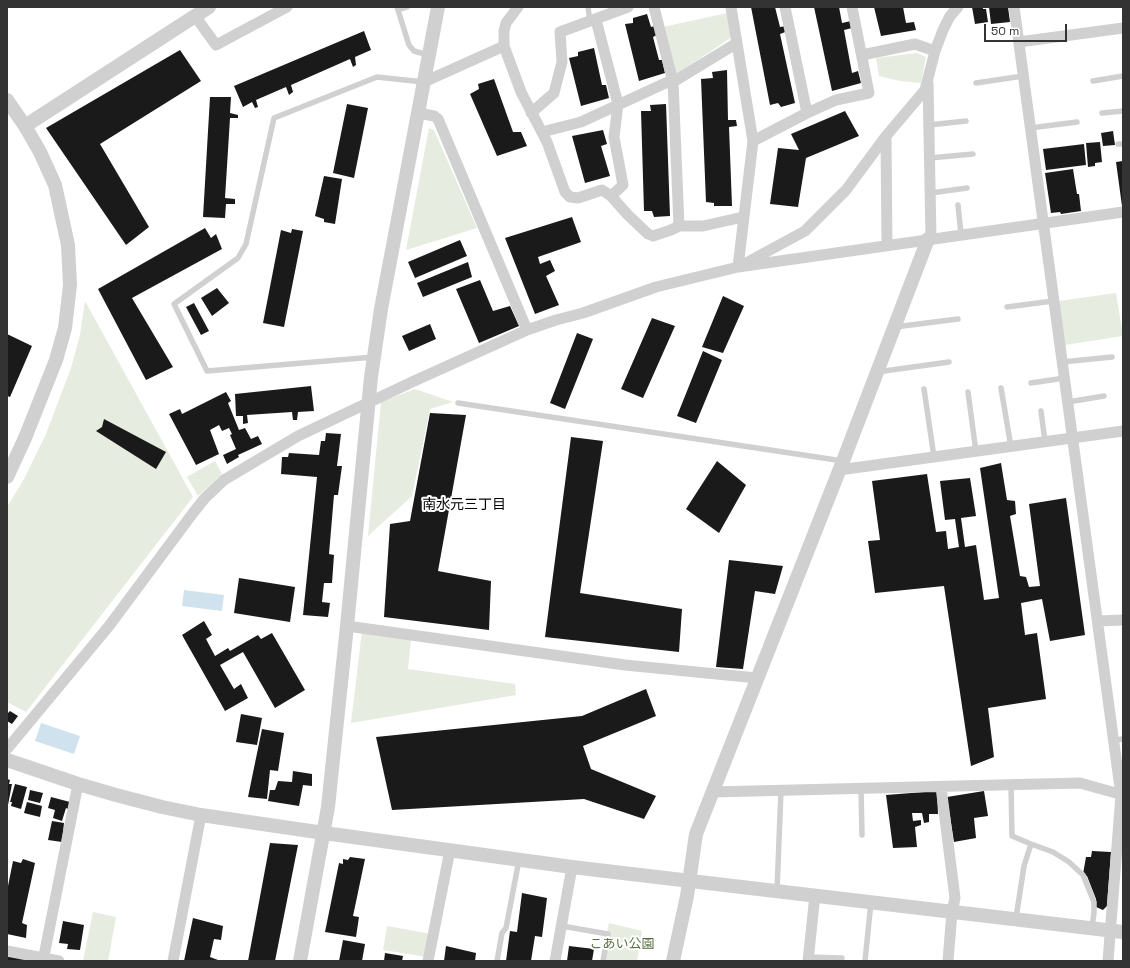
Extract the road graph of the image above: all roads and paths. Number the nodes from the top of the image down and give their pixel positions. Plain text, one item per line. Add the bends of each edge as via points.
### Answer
1 (209, 7) edge
2 (287, 7) edge
3 (407, 7) edge
4 (438, 7) edge
5 (518, 7) edge
6 (588, 7) edge
7 (628, 7) edge
8 (654, 7) edge
9 (731, 7) edge
10 (785, 7) edge
11 (852, 7) edge
12 (958, 7) edge
13 (1014, 7) edge
14 (398, 8) edge
15 (195, 16) junction
16 (593, 21) junction
17 (1123, 28) edge
18 (1018, 42) junction
19 (737, 43) junction
20 (504, 46) junction
21 (935, 51) junction
22 (429, 55) junction
23 (862, 55) junction
24 (1023, 76) junction
25 (1123, 76) edge
26 (928, 77) junction
27 (673, 81) junction
28 (1093, 81) dead end
29 (424, 82) junction
30 (976, 83) dead end
31 (7, 100) edge
32 (618, 104) junction
33 (1123, 111) edge
34 (531, 112) junction
35 (418, 113) junction
36 (807, 113) junction
37 (1102, 113) dead end
38 (966, 121) dead end
39 (1077, 122) dead end
40 (929, 125) junction
41 (25, 126) junction
42 (1030, 128) junction
43 (542, 132) junction
44 (886, 136) junction
45 (752, 142) junction
46 (973, 154) dead end
47 (930, 158) junction
48 (967, 188) dead end
49 (931, 193) junction
50 (611, 196) junction
51 (958, 205) dead end
52 (1123, 212) edge
53 (743, 217) junction
54 (1043, 222) junction
55 (679, 226) junction
56 (961, 234) junction
57 (930, 239) junction
58 (887, 245) junction
59 (738, 267) junction
60 (1053, 301) junction
61 (1007, 307) dead end
62 (958, 319) dead end
63 (895, 328) junction
64 (526, 330) junction
65 (374, 357) junction
66 (1112, 357) dead end
67 (950, 362) dead end
68 (1062, 362) junction
69 (877, 372) junction
70 (1064, 378) junction
71 (1031, 383) dead end
72 (1002, 388) dead end
73 (924, 389) dead end
74 (968, 392) dead end
75 (1104, 396) dead end
76 (369, 402) junction
77 (1068, 402) junction
78 (458, 403) dead end
79 (1041, 411) dead end
80 (1123, 431) edge
81 (1072, 438) junction
82 (1045, 442) junction
83 (1011, 447) junction
84 (976, 452) junction
85 (934, 457) junction
86 (841, 466) junction
87 (7, 477) edge
88 (1123, 620) edge
89 (1098, 621) junction
90 (347, 626) junction
91 (758, 678) junction
92 (1118, 739) edge
93 (7, 749) edge
94 (7, 760) edge
95 (78, 784) junction
96 (1011, 785) junction
97 (941, 787) junction
98 (861, 788) junction
99 (781, 790) junction
100 (712, 792) junction
101 (1122, 795) edge
102 (201, 815) junction
103 (324, 833) junction
104 (862, 835) dead end
105 (1031, 844) junction
106 (450, 850) junction
107 (519, 859) junction
108 (572, 867) junction
109 (689, 881) junction
110 (776, 891) junction
111 (815, 896) junction
112 (871, 902) junction
113 (952, 912) junction
114 (1016, 920) junction
115 (562, 926) junction
116 (1092, 928) junction
117 (1116, 932) edge
118 (7, 951) edge
119 (842, 958) dead end
120 (808, 959) edge
121 (43, 960) edge
122 (59, 961) edge
123 (173, 961) edge
124 (300, 961) edge
125 (428, 961) edge
126 (497, 961) edge
127 (555, 961) edge
128 (603, 961) edge
129 (672, 961) edge
130 (865, 961) edge
131 (948, 961) edge
132 (1108, 961) edge

1 - 15 street
2 - 15 street via 216,45
3 - 14 lane
4 - 22 street
5 - 20 street via 506,23
6 - 16 lane
7 - 16 street
8 - 27 street
9 - 19 street
10 - 36 street
11 - 23 street
12 - 21 street via 950,16
13 - 18 street
14 - 22 lane via 409,45 414,52
15 - 41 street
16 - 32 street
16 - 34 street via 560,32 562,62 554,93
17 - 18 street
18 - 24 street
19 - 27 street
19 - 45 street
20 - 29 street
20 - 34 street
21 - 23 street via 914,44
21 - 26 street
22 - 29 street
23 - 36 street via 869,93 836,100
24 - 30 lane
24 - 42 street
25 - 28 lane
26 - 40 street
26 - 44 street via 925,90
27 - 32 street
27 - 55 street
29 - 35 street
29 - 65 lane via 376,77 274,118 246,244 238,258 174,304 207,371
31 - 41 street
32 - 43 street via 581,122
32 - 50 street via 614,137 623,185
33 - 37 lane
34 - 43 street
35 - 64 street via 438,119
35 - 65 street
36 - 45 street
38 - 40 lane
39 - 42 lane
40 - 47 street
41 - 87 street via 55,185 68,245 70,285 65,328 56,360
42 - 54 street
43 - 50 street via 565,192 570,197 578,198 602,190
44 - 58 street
44 - 59 street via 846,190 805,232
45 - 53 street
46 - 47 lane
47 - 49 street
48 - 49 lane
49 - 57 street
50 - 55 street via 648,234 653,236
51 - 56 lane
52 - 54 street
53 - 55 street via 703,226
53 - 59 street
54 - 56 street
54 - 60 street
56 - 57 street
57 - 58 street
57 - 63 street
58 - 59 street
59 - 64 street via 656,287
60 - 61 lane
60 - 68 street
62 - 63 lane
63 - 69 street
64 - 76 street
65 - 76 street
66 - 68 lane
67 - 69 lane
68 - 70 street
69 - 86 street
70 - 71 lane
70 - 77 street
72 - 83 lane
73 - 85 lane
74 - 84 lane
75 - 77 lane
76 - 90 street
76 - 93 street via 298,436 224,480 205,498 109,626
77 - 81 street
78 - 86 lane
79 - 82 lane
80 - 81 street
81 - 82 street
81 - 89 street
82 - 83 street
83 - 84 street
84 - 85 street
85 - 86 street
86 - 91 street
88 - 89 street
89 - 92 street
90 - 91 street via 625,665
90 - 103 street
91 - 100 street
92 - 101 street
94 - 95 street
95 - 102 street
95 - 121 street
96 - 97 street
96 - 101 street via 1080,783
96 - 105 lane via 1012,836
97 - 98 street
97 - 113 street via 955,898
98 - 99 street
98 - 104 lane
99 - 100 street
99 - 110 lane
100 - 109 street via 696,834
101 - 117 street
102 - 103 street
102 - 123 street
103 - 106 street
103 - 124 street
105 - 114 lane via 1024,866
105 - 116 lane via 1053,852 1083,875 1094,902
106 - 107 street
106 - 125 street
107 - 108 street
107 - 126 lane
108 - 109 street
108 - 115 street
109 - 110 street
109 - 129 street
110 - 111 street
111 - 112 street
111 - 120 street
112 - 113 street
112 - 130 lane
113 - 114 street
113 - 131 street
114 - 116 street
115 - 127 street
115 - 128 lane via 608,934
116 - 117 street
117 - 132 street
118 - 121 street
119 - 120 lane
121 - 122 street

